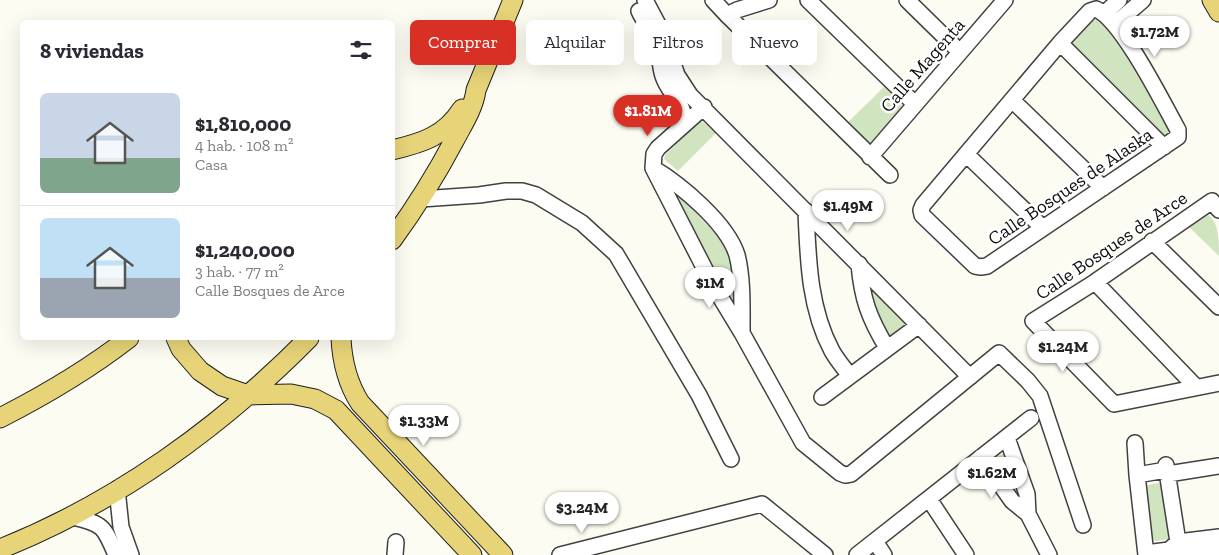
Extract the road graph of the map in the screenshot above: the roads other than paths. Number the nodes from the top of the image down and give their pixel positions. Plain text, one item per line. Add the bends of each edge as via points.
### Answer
1 (636, 0) edge
2 (645, 0) edge
3 (714, 0) edge
4 (769, 0) edge
5 (808, 0) edge
6 (907, 0) edge
7 (1005, 0) edge
8 (1119, 0) edge
9 (1143, 0) edge
10 (1212, 0) edge
11 (514, 2) edge
12 (1219, 12) edge
13 (727, 15) junction
14 (1109, 19) junction
15 (1060, 43) junction
16 (960, 52) junction
17 (476, 90) junction
18 (1012, 100) junction
19 (915, 104) junction
20 (704, 107) junction
21 (684, 124) junction
22 (1164, 147) junction
23 (395, 149) edge
24 (966, 154) junction
25 (870, 157) junction
26 (653, 168) junction
27 (890, 175) dead end
28 (1104, 188) junction
29 (421, 199) junction
30 (1219, 210) edge
31 (806, 211) junction
32 (1042, 228) junction
33 (395, 236) edge
34 (1152, 241) junction
35 (859, 264) junction
36 (1095, 282) junction
37 (1219, 307) edge
38 (919, 325) junction
39 (742, 333) junction
40 (126, 340) edge
41 (177, 340) edge
42 (307, 340) edge
43 (341, 340) edge
44 (888, 348) junction
45 (850, 376) junction
46 (970, 377) junction
47 (1219, 383) edge
48 (1196, 387) junction
49 (248, 395) junction
50 (822, 397) dead end
51 (0, 418) edge
52 (1031, 418) dead end
53 (1007, 438) junction
54 (1135, 443) dead end
55 (1219, 456) edge
56 (982, 457) junction
57 (731, 459) dead end
58 (1219, 466) edge
59 (1164, 470) junction
60 (1136, 475) junction
61 (117, 489) junction
62 (929, 499) junction
63 (1028, 514) junction
64 (465, 515) junction
65 (73, 517) junction
66 (1083, 524) dead end
67 (449, 529) junction
68 (114, 530) junction
69 (1219, 536) edge
70 (875, 541) junction
71 (0, 549) edge
72 (613, 549) edge
73 (1176, 549) edge
74 (1219, 550) edge
75 (1146, 554) edge
76 (116, 555) edge
77 (131, 555) edge
78 (472, 555) edge
79 (503, 555) edge
80 (560, 555) edge
81 (825, 555) edge
82 (857, 555) edge
83 (884, 555) edge
84 (966, 555) edge
85 (1049, 555) edge

1 - 21 street via 656,41 662,74 682,107
2 - 20 street via 670,47 677,76 690,95
3 - 13 street
4 - 13 street
5 - 19 street
6 - 16 street
7 - 16 street, Calle Magenta
8 - 14 street
9 - 14 street
10 - 12 main road
11 - 17 main road
13 - 25 street
14 - 15 street via 1092,10
14 - 22 street, Calle Bosques de Alaska via 1135,53 1178,130 1175,140
15 - 18 street
15 - 22 street
16 - 19 street, Calle Magenta
17 - 23 main road via 445,129 427,140
17 - 29 main road via 460,129
18 - 24 street
18 - 28 street
19 - 25 street, Calle Magenta
20 - 21 street
20 - 31 street
21 - 26 street via 654,154
22 - 28 street, Calle Bosques de Alaska
24 - 32 street
24 - 32 street, Calle Bosques de Alaska via 923,205 922,215 975,266 981,267
25 - 27 street
26 - 39 street via 713,285
26 - 39 street via 671,178 724,229 732,242 738,257
28 - 32 street, Calle Bosques de Alaska
29 - 33 main road
29 - 57 street via 522,191 536,195 582,223 616,254 699,395
30 - 34 street, Calle Bosques de Arce via 1212,201
31 - 35 street
31 - 45 street via 811,290 818,318 832,351
34 - 36 street, Calle Bosques de Arce
34 - 37 street
35 - 38 street
35 - 44 street via 867,309
36 - 48 street
36 - 48 street, Calle Bosques de Arce via 1033,321 1114,404
38 - 44 street
38 - 46 street
39 - 46 street via 803,443 845,475 851,474
40 - 51 main road via 38,398
41 - 49 main road via 200,371 222,386
42 - 49 main road
43 - 64 main road via 345,368 360,403
44 - 45 street
45 - 50 street
46 - 66 street via 999,353 1034,388 1040,396
47 - 48 street, Calle Bosques de Arce
49 - 61 main road via 175,453
49 - 67 main road via 291,394 315,399 336,410
52 - 53 street
53 - 56 street
53 - 63 street via 1028,494
54 - 60 street
55 - 59 street
56 - 62 street
56 - 63 street via 1012,501
58 - 59 street
59 - 60 street
59 - 73 street
60 - 75 street
61 - 65 main road
61 - 68 street
62 - 70 street
62 - 84 street
63 - 85 street
64 - 67 main road
64 - 79 main road
65 - 68 street
65 - 71 main road
67 - 78 main road
68 - 76 street
68 - 77 street
69 - 73 street
70 - 82 street
70 - 83 street
72 - 80 street
72 - 81 street via 762,504
73 - 74 street
73 - 75 street

